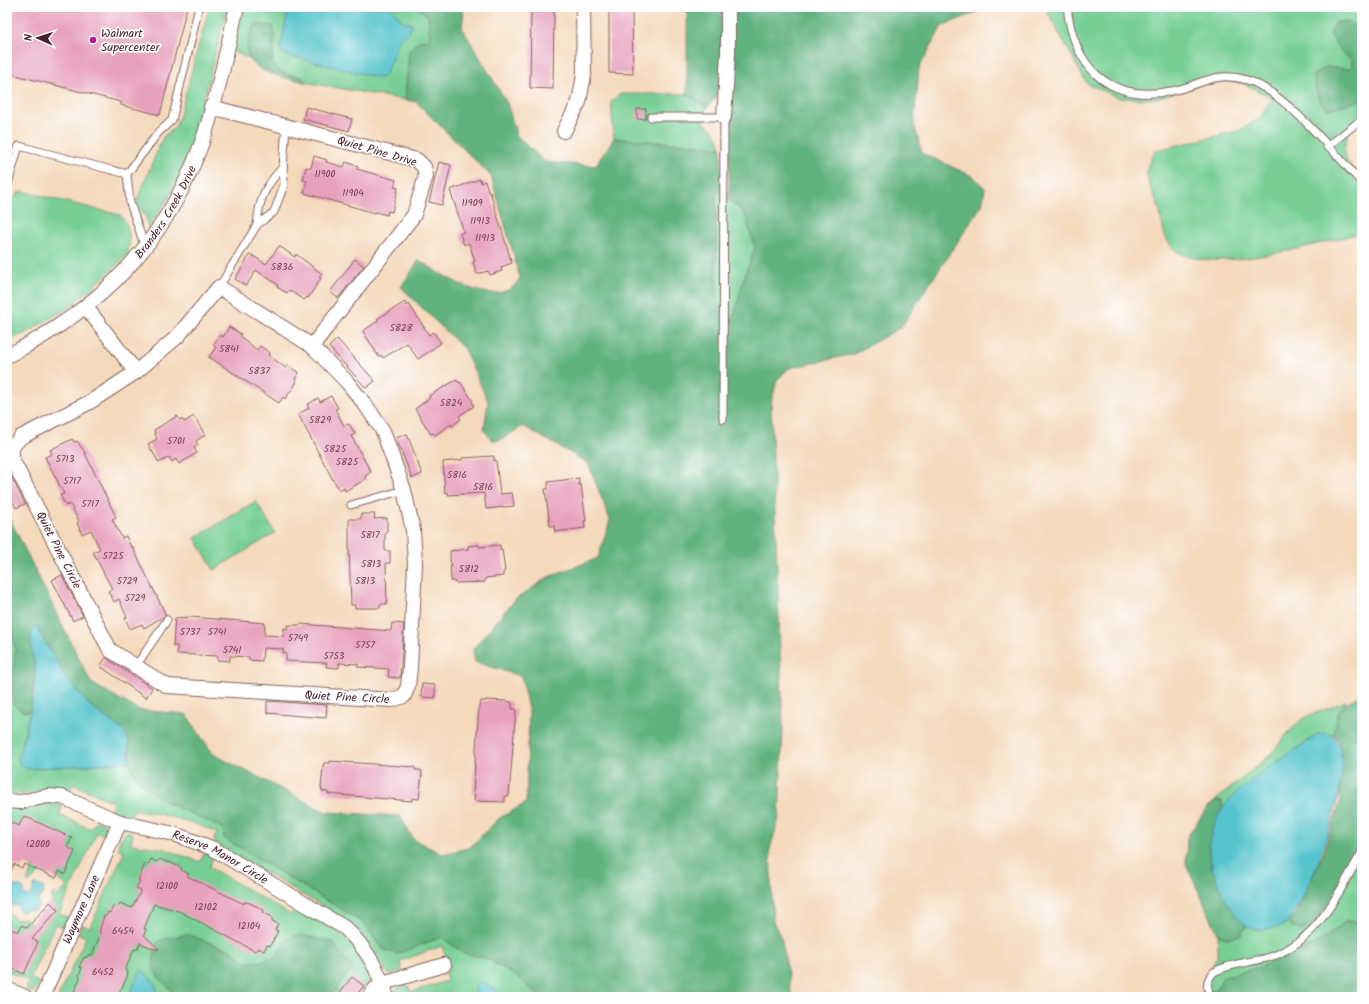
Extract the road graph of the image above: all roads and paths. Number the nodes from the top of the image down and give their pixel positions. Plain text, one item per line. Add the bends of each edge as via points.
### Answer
1 (199, 7) edge
2 (237, 7) edge
3 (583, 7) edge
4 (728, 7) edge
5 (1066, 7) edge
6 (211, 107) junction
7 (651, 117) dead end
8 (724, 117) junction
9 (1362, 119) edge
10 (286, 126) junction
11 (564, 131) dead end
12 (1327, 147) junction
13 (283, 167) junction
14 (127, 174) junction
15 (1362, 183) edge
16 (7, 187) edge
17 (257, 225) junction
18 (145, 247) junction
19 (219, 287) junction
20 (86, 307) junction
21 (312, 346) junction
22 (7, 356) edge
23 (136, 372) junction
24 (722, 419) dead end
25 (404, 490) junction
26 (351, 505) dead end
27 (167, 620) dead end
28 (136, 666) junction
29 (7, 801) edge
30 (120, 822) junction
31 (1362, 852) edge
32 (444, 964) dead end
33 (383, 984) junction
34 (7, 988) edge
35 (25, 997) edge
36 (42, 997) edge
37 (369, 997) edge
38 (387, 997) edge
39 (1211, 997) edge

1 - 14 lane via 172,120 158,133
2 - 6 street, Branders Creek Drive
3 - 11 street via 584,75 579,102
4 - 8 street
5 - 12 lane via 1076,43 1085,61 1096,76 1109,85 1152,94 1172,91 1207,79 1229,76 1249,81 1275,95
6 - 10 street, Quiet Pine Drive
6 - 18 street, Branders Creek Drive via 201,144 186,179 168,214
7 - 8 lane
8 - 24 lane
9 - 12 lane
10 - 13 lane
10 - 21 street, Quiet Pine Drive via 417,160 426,171 414,215
12 - 15 lane
13 - 17 lane via 269,182 258,208
13 - 17 lane via 284,185 274,212
14 - 16 lane via 19,146
14 - 18 lane via 130,203
17 - 19 lane
18 - 20 street, Branders Creek Drive via 116,280
19 - 21 street, Quiet Pine Circle
19 - 23 street, Quiet Pine Circle via 177,337
20 - 22 street, Branders Creek Drive via 42,338
20 - 23 street
21 - 25 street, Quiet Pine Circle via 347,382 383,431
23 - 28 street, Quiet Pine Circle via 90,402 21,437 11,452 12,459 110,650
25 - 26 lane
25 - 28 street, Quiet Pine Circle via 413,530 415,564 408,686 404,696 392,700 167,686
27 - 28 lane
29 - 30 street, Reserve Manor Circle via 20,802 48,796 62,797
30 - 33 street, Reserve Manor Circle via 174,834 212,848 345,928 362,944
30 - 36 street, Waymore Lane
31 - 39 lane via 1315,929 1288,950 1214,972 1209,976 1207,983
32 - 33 street
33 - 37 street
33 - 38 street, Reserve Manor Circle
34 - 35 street

